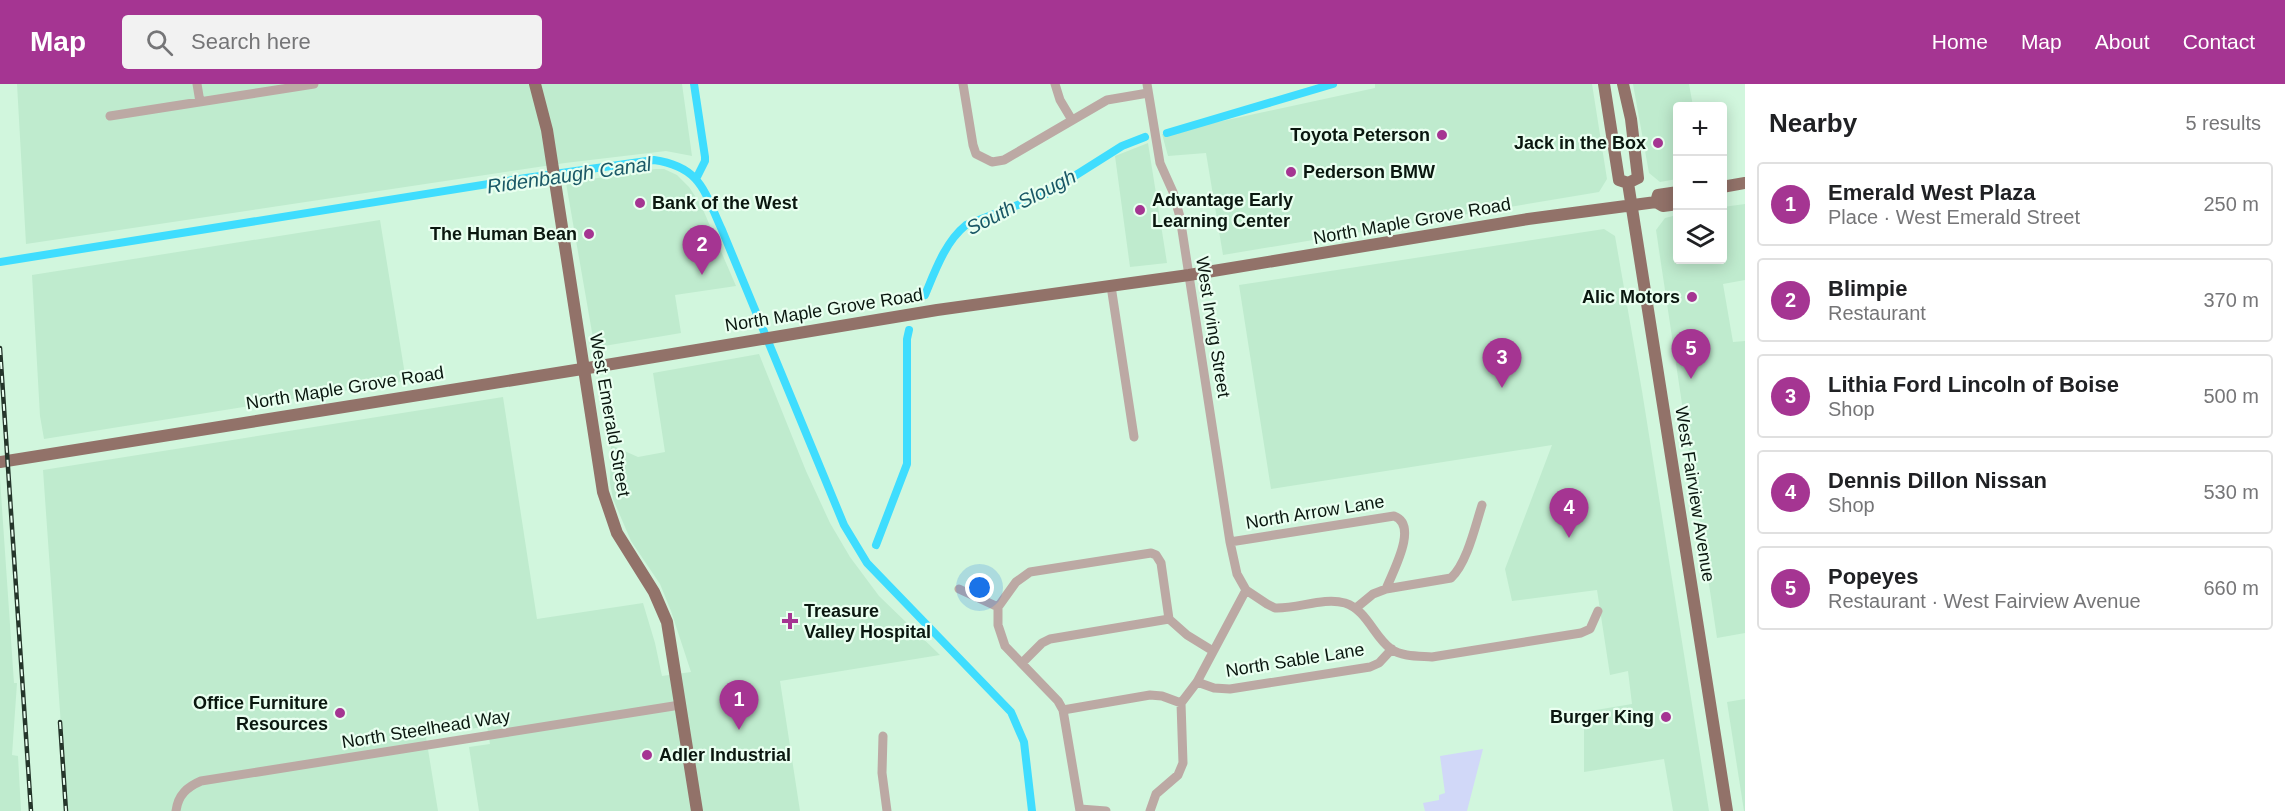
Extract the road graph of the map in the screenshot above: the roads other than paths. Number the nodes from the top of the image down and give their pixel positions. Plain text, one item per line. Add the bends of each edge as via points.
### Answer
1 (197, 84) edge
2 (314, 84) edge
3 (535, 84) edge
4 (963, 84) edge
5 (1055, 84) edge
6 (1604, 84) edge
7 (1623, 84) edge
8 (1148, 88) edge
9 (200, 102) junction
10 (110, 116) dead end
11 (1072, 120) junction
12 (1628, 183) junction
13 (1745, 183) edge
14 (1727, 186) edge
15 (1673, 193) edge
16 (1656, 202) junction
17 (1673, 205) edge
18 (1632, 206) junction
19 (1189, 275) junction
20 (1111, 286) junction
21 (582, 369) junction
22 (1134, 437) dead end
23 (0, 462) edge
24 (1482, 505) dead end
25 (1230, 542) junction
26 (958, 589) dead end
27 (1245, 590) junction
28 (1386, 590) junction
29 (998, 607) junction
30 (1356, 608) junction
31 (1598, 611) dead end
32 (1169, 620) junction
33 (1392, 649) junction
34 (1213, 651) junction
35 (1022, 663) junction
36 (1197, 682) junction
37 (1181, 703) junction
38 (680, 705) junction
39 (1063, 710) junction
40 (883, 736) dead end
41 (1080, 810) edge
42 (176, 811) edge
43 (696, 811) edge
44 (887, 811) edge
45 (1106, 811) edge
46 (1150, 811) edge
47 (1727, 811) edge

1 - 9 street
2 - 9 street
3 - 21 main road, West Emerald Street via 543,111
4 - 11 street via 973,146 976,154 992,162 1004,160
5 - 11 street via 1059,100
6 - 12 main road, West Fairview Avenue via 1619,180
7 - 12 main road, West Fairview Avenue via 1638,178
8 - 11 street via 1107,100
8 - 19 street, West Irving Street via 1160,163 1180,217
9 - 10 street
12 - 18 main road, West Fairview Avenue
13 - 14 main road
15 - 16 main road, North Maple Grove Road via 1658,195
16 - 17 main road, North Maple Grove Road
16 - 18 main road, North Maple Grove Road
18 - 19 main road, North Maple Grove Road via 1528,219
18 - 47 main road, West Fairview Avenue
19 - 20 main road, North Maple Grove Road
19 - 25 street, West Irving Street
20 - 21 main road, North Maple Grove Road via 918,313
20 - 22 street
21 - 23 main road, North Maple Grove Road
21 - 38 main road, West Emerald Street via 603,492 617,533 654,591 667,622
24 - 28 street via 1463,561 1451,578
25 - 27 street, West Irving Street
25 - 28 street, North Arrow Lane via 1394,516 1400,518 1406,535
26 - 29 street
27 - 30 street via 1275,608 1333,601
27 - 34 street
28 - 30 street via 1373,594
29 - 32 street via 1016,582 1030,572 1151,553 1161,562
29 - 35 street via 998,625 1005,646
30 - 33 street
31 - 33 street via 1590,629 1581,633 1432,657
32 - 34 street
32 - 35 street via 1050,639
33 - 36 street, North Sable Lane via 1370,667 1230,689
34 - 36 street
35 - 39 street
36 - 37 street
37 - 39 street via 1150,695
37 - 46 street via 1183,763 1178,775 1156,794
38 - 42 street, North Steelhead Way via 201,781 182,794
38 - 43 main road, West Emerald Street
39 - 41 street
40 - 44 street
41 - 45 street

